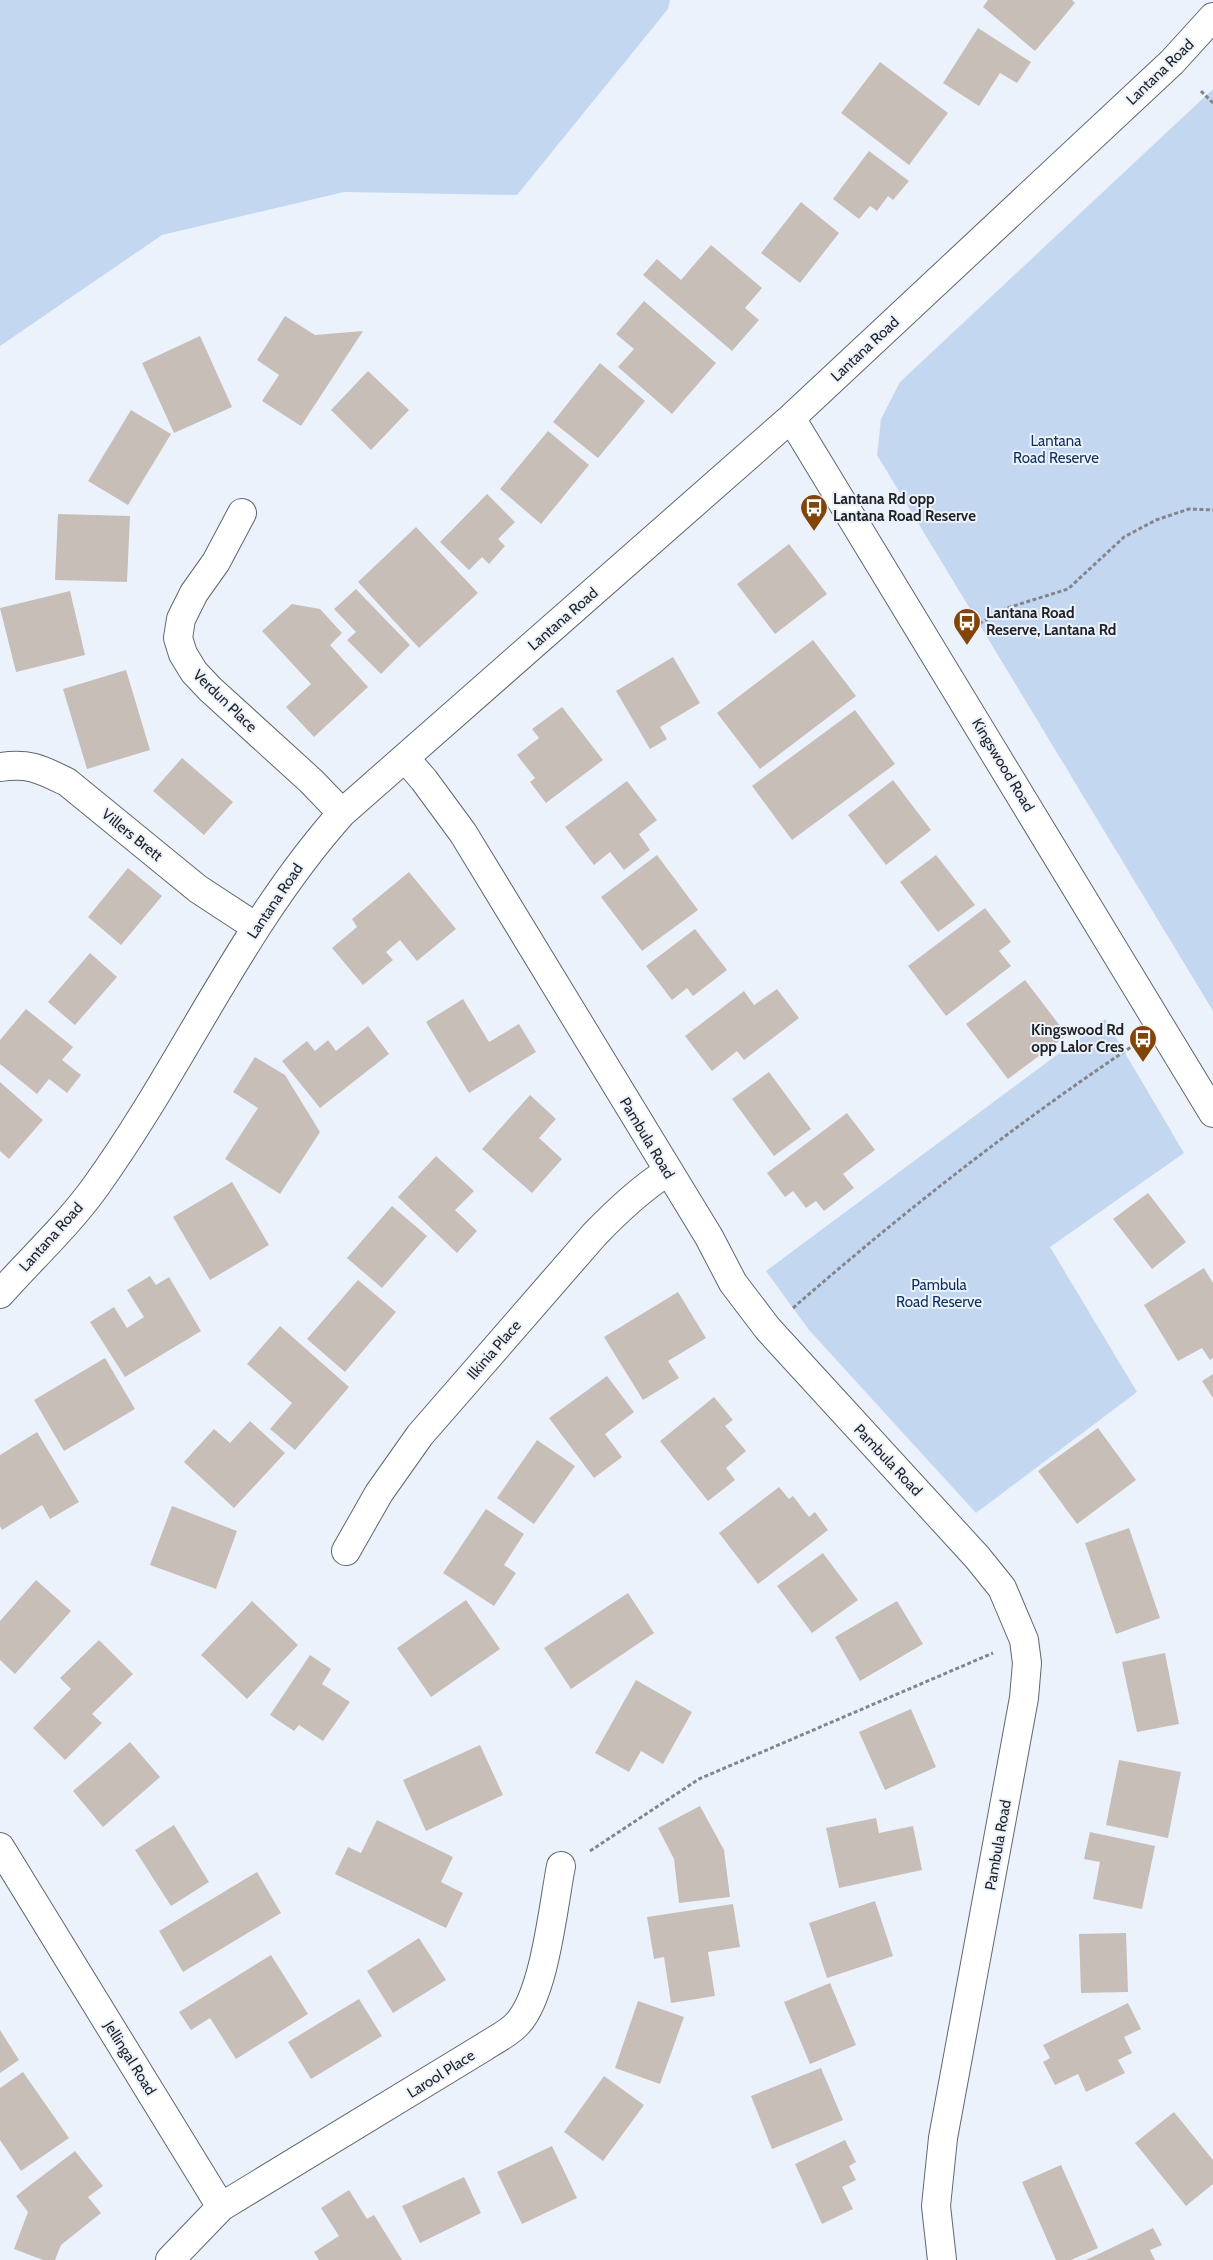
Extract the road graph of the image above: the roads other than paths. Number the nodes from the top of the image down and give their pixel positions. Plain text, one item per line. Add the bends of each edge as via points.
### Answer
1 (1213, 17) edge
2 (792, 418) junction
3 (242, 513) dead end
4 (404, 758) junction
5 (0, 767) edge
6 (342, 813) junction
7 (256, 927) junction
8 (1213, 1113) edge
9 (667, 1172) junction
10 (0, 1294) edge
11 (346, 1551) dead end
12 (4, 1864) edge
13 (560, 1866) road end
14 (221, 2207) junction
15 (170, 2260) edge
16 (942, 2260) edge

1 - 2 street, Lantana Road via 1172,62
2 - 4 street, Lantana Road
2 - 8 street, Kingswood Road
3 - 6 street, Verdun Place via 181,619 178,638 183,654 210,689
4 - 6 street, Lantana Road
4 - 9 street, Pambula Road via 463,834
5 - 7 street, Villers Brett via 21,765 45,771 67,782 198,889
6 - 7 street, Lantana Road via 314,844
7 - 10 street, Lantana Road via 95,1187
9 - 11 street, Ilkinia Place via 642,1188 612,1216 420,1435 379,1493
9 - 16 street, Pambula Road via 734,1283 768,1329 977,1557 1002,1588 1024,1640 1027,1663 1024,1698 944,2138 936,2206
12 - 14 street, Jellingal Road
13 - 14 street, Larool Place via 542,1970 533,2000 518,2024 484,2048
14 - 15 street

